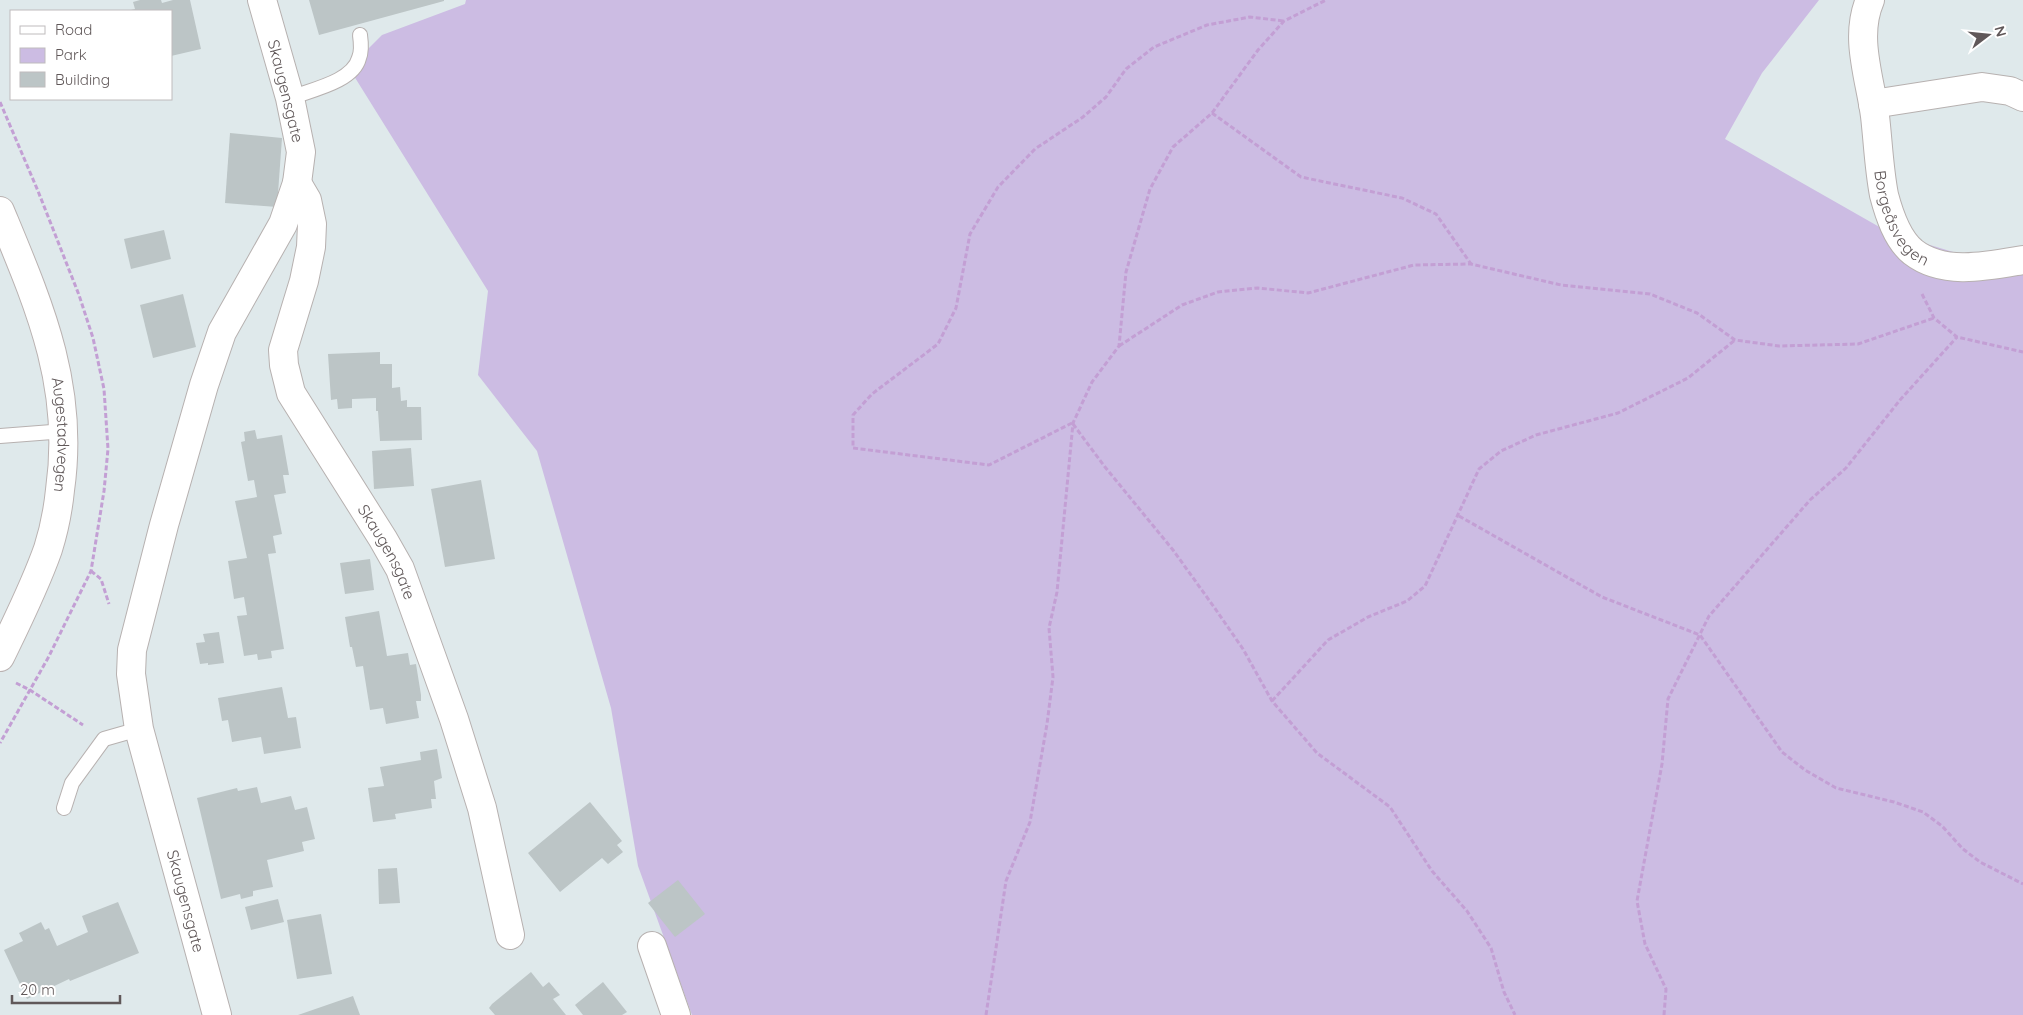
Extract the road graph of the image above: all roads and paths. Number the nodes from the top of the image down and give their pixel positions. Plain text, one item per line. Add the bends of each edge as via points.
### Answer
1 (262, 0) edge
2 (1326, 0) edge
3 (1870, 0) edge
4 (1284, 21) junction
5 (360, 35) dead end
6 (2023, 97) edge
7 (290, 98) junction
8 (1873, 104) junction
9 (1212, 113) junction
10 (297, 184) junction
11 (0, 211) edge
12 (1913, 252) junction
13 (2023, 260) edge
14 (1471, 264) junction
15 (1934, 318) junction
16 (1957, 337) junction
17 (1735, 340) junction
18 (1119, 346) junction
19 (2023, 352) edge
20 (1073, 423) junction
21 (65, 431) junction
22 (0, 436) edge
23 (1458, 516) junction
24 (1700, 635) junction
25 (0, 657) edge
26 (15, 683) dead end
27 (1272, 701) junction
28 (139, 729) junction
29 (104, 739) junction
30 (64, 808) dead end
31 (2023, 884) edge
32 (510, 935) dead end
33 (652, 946) dead end
34 (217, 1015) edge
35 (676, 1015) edge
36 (986, 1015) edge
37 (1515, 1015) edge
38 (1664, 1015) edge

1 - 7 street, Skaugensgate
2 - 4 path
3 - 8 street, Borgeåsvegen via 1865,12 1863,54
4 - 9 path via 1258,50
4 - 20 path via 1250,17 1207,26 1154,47 1126,69 1106,98 1034,149 998,187 970,234 956,308 938,344 872,394 853,415 853,448 989,465
5 - 7 lane via 359,60 351,72
6 - 8 street via 2010,91 1982,87
7 - 10 street, Skaugensgate via 300,152
8 - 12 street, Borgeåsvegen via 1884,195 1897,232
9 - 14 path via 1300,177 1402,198 1436,214
9 - 18 path via 1173,147 1150,189 1126,272
10 - 28 street, Skaugensgate via 283,224 222,332 204,385 132,650 131,674
10 - 32 street, Skaugensgate via 307,200 312,224 304,281 283,350 291,393 400,569 482,808
11 - 21 street, Augestadvegen via 51,344 60,384
12 - 13 street, Borgeåsvegen via 1938,265 1982,267
12 - 15 path via 1918,285
14 - 17 path via 1561,285 1650,294 1698,313
14 - 18 path via 1414,265 1308,293 1258,288 1218,292 1182,305
15 - 16 path
15 - 17 path via 1858,344 1779,346
16 - 19 path
16 - 24 path via 1900,400 1846,468 1810,500 1709,616
17 - 23 path via 1688,378 1618,414 1536,435 1501,451 1479,469
18 - 20 path via 1092,382
20 - 27 path via 1214,607 1243,649
20 - 36 path via 1057,592 1049,628 1053,676 1046,724 1030,822 1006,881
21 - 22 lane
21 - 25 street, Augestadvegen via 60,495 48,548 34,586
23 - 24 path via 1602,597
23 - 27 path via 1425,586 1406,601 1368,617 1328,640
24 - 31 path via 1782,752 1805,770 1836,788 1924,812 1980,862
24 - 38 path via 1668,699 1662,764 1637,901 1645,944 1666,989
26 - 29 path
27 - 37 path via 1317,753 1390,807 1432,871 1467,911 1491,948 1504,992
28 - 29 lane
28 - 34 street, Skaugensgate
29 - 30 lane via 72,783
33 - 35 street

